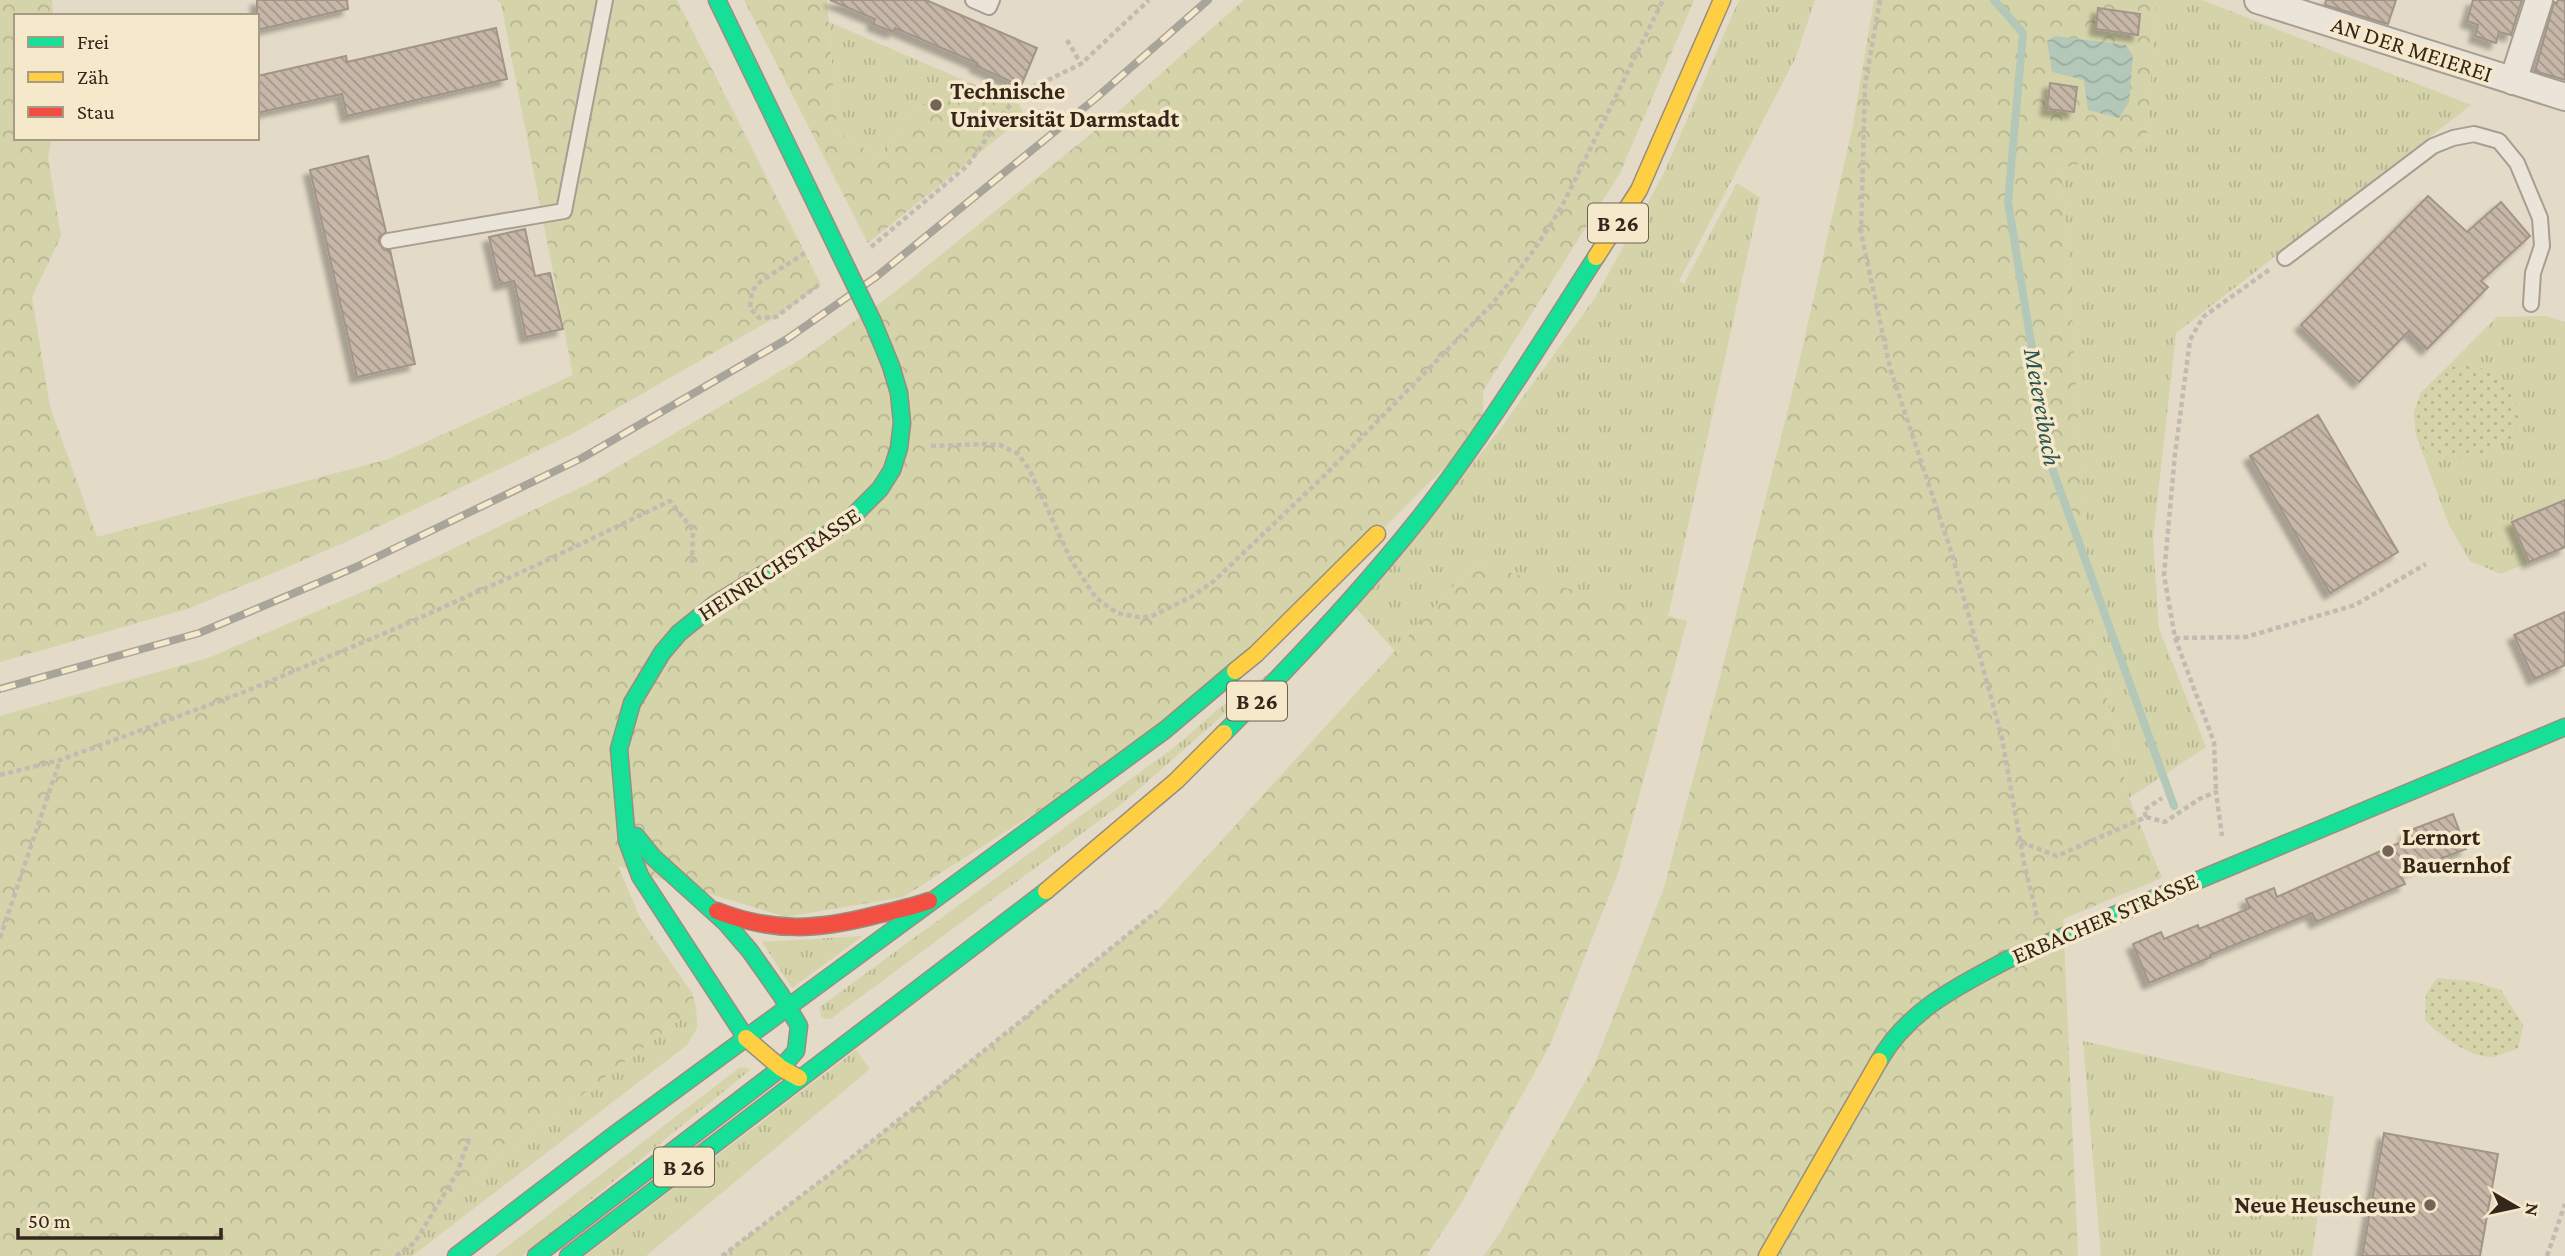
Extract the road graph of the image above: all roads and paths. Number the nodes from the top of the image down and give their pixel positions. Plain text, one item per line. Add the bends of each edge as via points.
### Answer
1 (605, 0) edge
2 (718, 0) edge
3 (973, 0) edge
4 (992, 0) edge
5 (1149, 0) edge
6 (1663, 0) edge
7 (1722, 0) edge
8 (1880, 0) edge
9 (2258, 0) edge
10 (2539, 0) edge
11 (2287, 4) edge
12 (1067, 40) dead end
13 (1081, 64) junction
14 (2513, 81) junction
15 (2565, 97) edge
16 (388, 241) dead end
17 (808, 251) dead end
18 (860, 255) dead end
19 (2285, 258) joint
20 (829, 278) dead end
21 (2531, 304) dead end
22 (1483, 429) junction
23 (900, 439) junction
24 (1416, 495) dead end
25 (1388, 524) dead end
26 (692, 564) dead end
27 (2426, 564) dead end
28 (2175, 638) junction
29 (2565, 727) edge
30 (60, 760) junction
31 (0, 775) edge
32 (2216, 792) junction
33 (2162, 798) dead end
34 (624, 810) junction
35 (2146, 817) junction
36 (2021, 842) junction
37 (2226, 867) junction
38 (951, 888) junction
39 (713, 909) junction
40 (1157, 911) dead end
41 (0, 938) edge
42 (2043, 943) junction
43 (789, 1007) junction
44 (746, 1038) junction
45 (781, 1068) junction
46 (799, 1078) junction
47 (470, 1136) dead end
48 (2565, 1204) edge
49 (396, 1256) edge
50 (456, 1256) edge
51 (536, 1256) edge
52 (568, 1256) edge
53 (722, 1256) edge
54 (1766, 1256) edge
55 (2547, 1256) edge

1 - 16 lane via 564,211
2 - 23 main road, HEINRICHSTRASSE, bridge via 890,361 898,391
3 - 4 lane via 989,7
5 - 13 path
6 - 23 path via 1566,198 1512,280 1325,475 1214,581 1191,597 1150,617 1117,613 1096,598 1082,578 1018,454 1000,445 938,447
7 - 22 main road, B 26 via 1639,190
8 - 36 path via 1865,85 1861,233 1890,368 1952,554 2002,738
9 - 11 street, AN DER MEIEREI
10 - 14 street
11 - 14 street, AN DER MEIEREI
12 - 13 path
13 - 18 path via 1017,96 967,166
14 - 15 street, AN DER MEIEREI
17 - 20 path via 761,281 752,291 750,308 759,318 776,317
19 - 21 lane via 2433,146 2474,134 2499,141 2517,163 2540,218 2542,246 2533,273
19 - 28 path via 2203,317 2190,340 2164,575
22 - 24 main road, B 26
22 - 46 main road, B 26 via 1358,593 1176,780 1086,859
23 - 34 main road, HEINRICHSTRASSE via 886,482 846,525 698,616 662,653 625,724 619,749
25 - 38 main road, B 26 via 1256,654 1165,730
26 - 30 path via 693,530 670,501 397,628 244,692
27 - 28 path via 2355,606 2246,637
28 - 32 path via 2214,741
29 - 37 main road, ERBACHER STRASSE
30 - 31 path
30 - 41 path
32 - 35 path via 2165,822
32 - 37 path
33 - 35 path via 2144,810
34 - 39 main road via 642,845
34 - 44 main road, HEINRICHSTRASSE via 631,854 640,876
35 - 36 path via 2057,856
36 - 42 path
37 - 42 main road, ERBACHER STRASSE
38 - 39 main road via 921,904 812,929 764,927
38 - 43 main road, B 26
39 - 43 main road via 754,956
40 - 53 path via 855,1155
42 - 54 main road, ERBACHER STRASSE via 1951,990 1905,1026 1884,1052
43 - 44 main road, B 26
43 - 45 main road via 799,1026 796,1051
44 - 45 main road, HEINRICHSTRASSE
44 - 50 main road, B 26
45 - 46 main road, HEINRICHSTRASSE
45 - 51 main road
46 - 52 main road, B 26
47 - 49 path via 457,1173 422,1231
48 - 55 path

